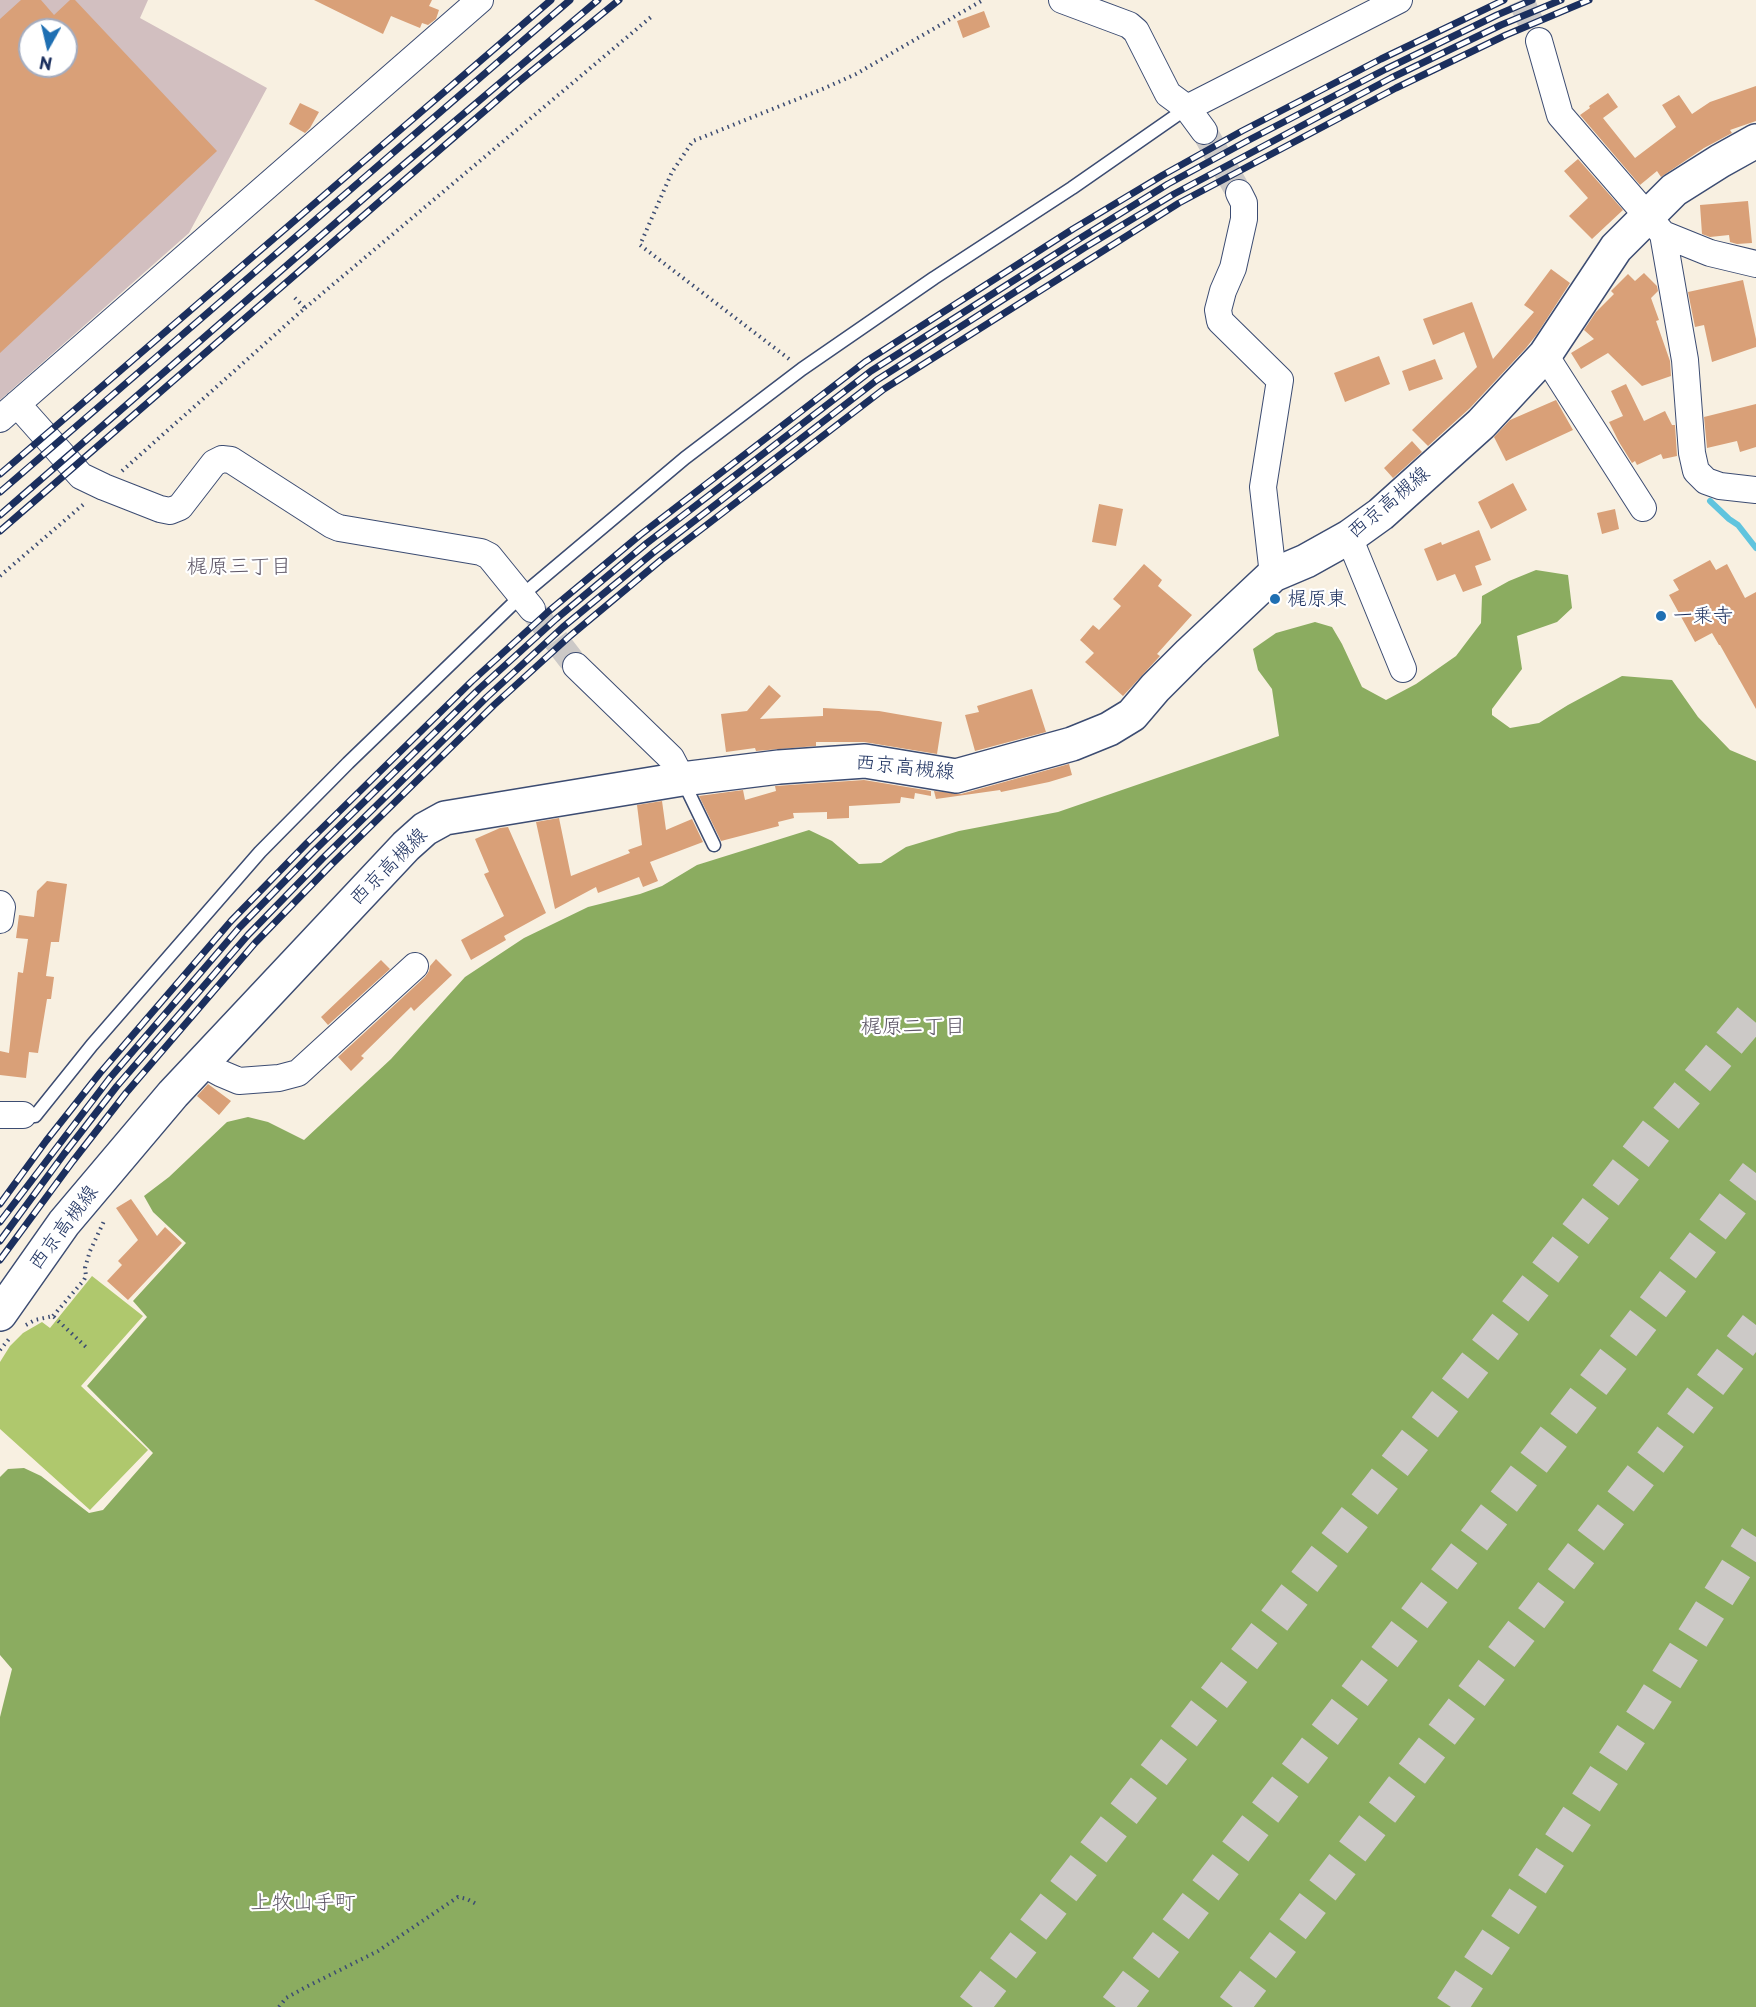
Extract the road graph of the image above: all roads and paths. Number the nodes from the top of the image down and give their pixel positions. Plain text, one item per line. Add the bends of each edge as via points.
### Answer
1 (480, 0) edge
2 (983, 0) edge
3 (1062, 0) edge
4 (1399, 0) edge
5 (651, 17) dead end
6 (1539, 42) tunnel mouth
7 (1187, 108) junction
8 (1203, 131) tunnel mouth
9 (1756, 141) edge
10 (1239, 193) tunnel mouth
11 (1655, 225) junction
12 (1756, 264) edge
13 (294, 297) dead end
14 (305, 308) junction
15 (1545, 355) junction
16 (802, 369) junction
17 (9, 412) edge
18 (104, 487) junction
19 (1756, 490) edge
20 (1643, 508) dead end
21 (1349, 537) junction
22 (1273, 575) junction
23 (0, 576) edge
24 (527, 603) junction
25 (576, 666) tunnel mouth
26 (1403, 669) dead end
27 (682, 779) junction
28 (714, 845) dead end
29 (0, 904) edge
30 (0, 920) edge
31 (415, 966) dead end
32 (202, 1063) junction
33 (11, 1115) edge
34 (108, 1213) dead end
35 (53, 1316) junction
36 (10, 1327) edge
37 (87, 1348) dead end
38 (0, 1350) edge
39 (478, 1905) dead end
40 (279, 2007) edge

1 - 17 street
2 - 16 path via 856,74 693,141 672,172 640,245
3 - 7 street via 1136,31 1168,94
4 - 7 street
5 - 14 path
6 - 11 street via 1560,115
7 - 8 street
7 - 16 lane
9 - 11 main road, 西京高槻線 via 1674,190
10 - 22 street via 1244,203 1244,219 1218,310 1220,321 1280,380 1263,487
11 - 12 street via 1710,253
11 - 15 main road, 西京高槻線 via 1616,248
11 - 19 street via 1685,360 1696,471 1706,481 1720,486
13 - 14 path
14 - 18 path
15 - 20 street
15 - 21 main road, 西京高槻線 via 1480,424
16 - 24 lane via 685,458
17 - 18 street via 81,476
18 - 23 path
18 - 24 street via 170,511 180,507 214,463 231,460 339,528 481,552 489,556
21 - 22 main road, 西京高槻線
21 - 26 street
22 - 27 main road, 西京高槻線 via 1190,653 1132,715 1072,744 956,776 865,761
24 - 33 lane via 348,763 260,852 35,1116
25 - 27 street via 671,758
27 - 28 lane
27 - 32 main road, 西京高槻線 via 445,818 434,823 410,842
29 - 30 street
31 - 32 street via 298,1073 239,1081
32 - 36 main road, 西京高槻線 via 64,1223
34 - 35 path via 90,1251 84,1280
35 - 36 path
35 - 37 path
36 - 38 path
39 - 40 path via 458,1897 378,1951 286,1998

